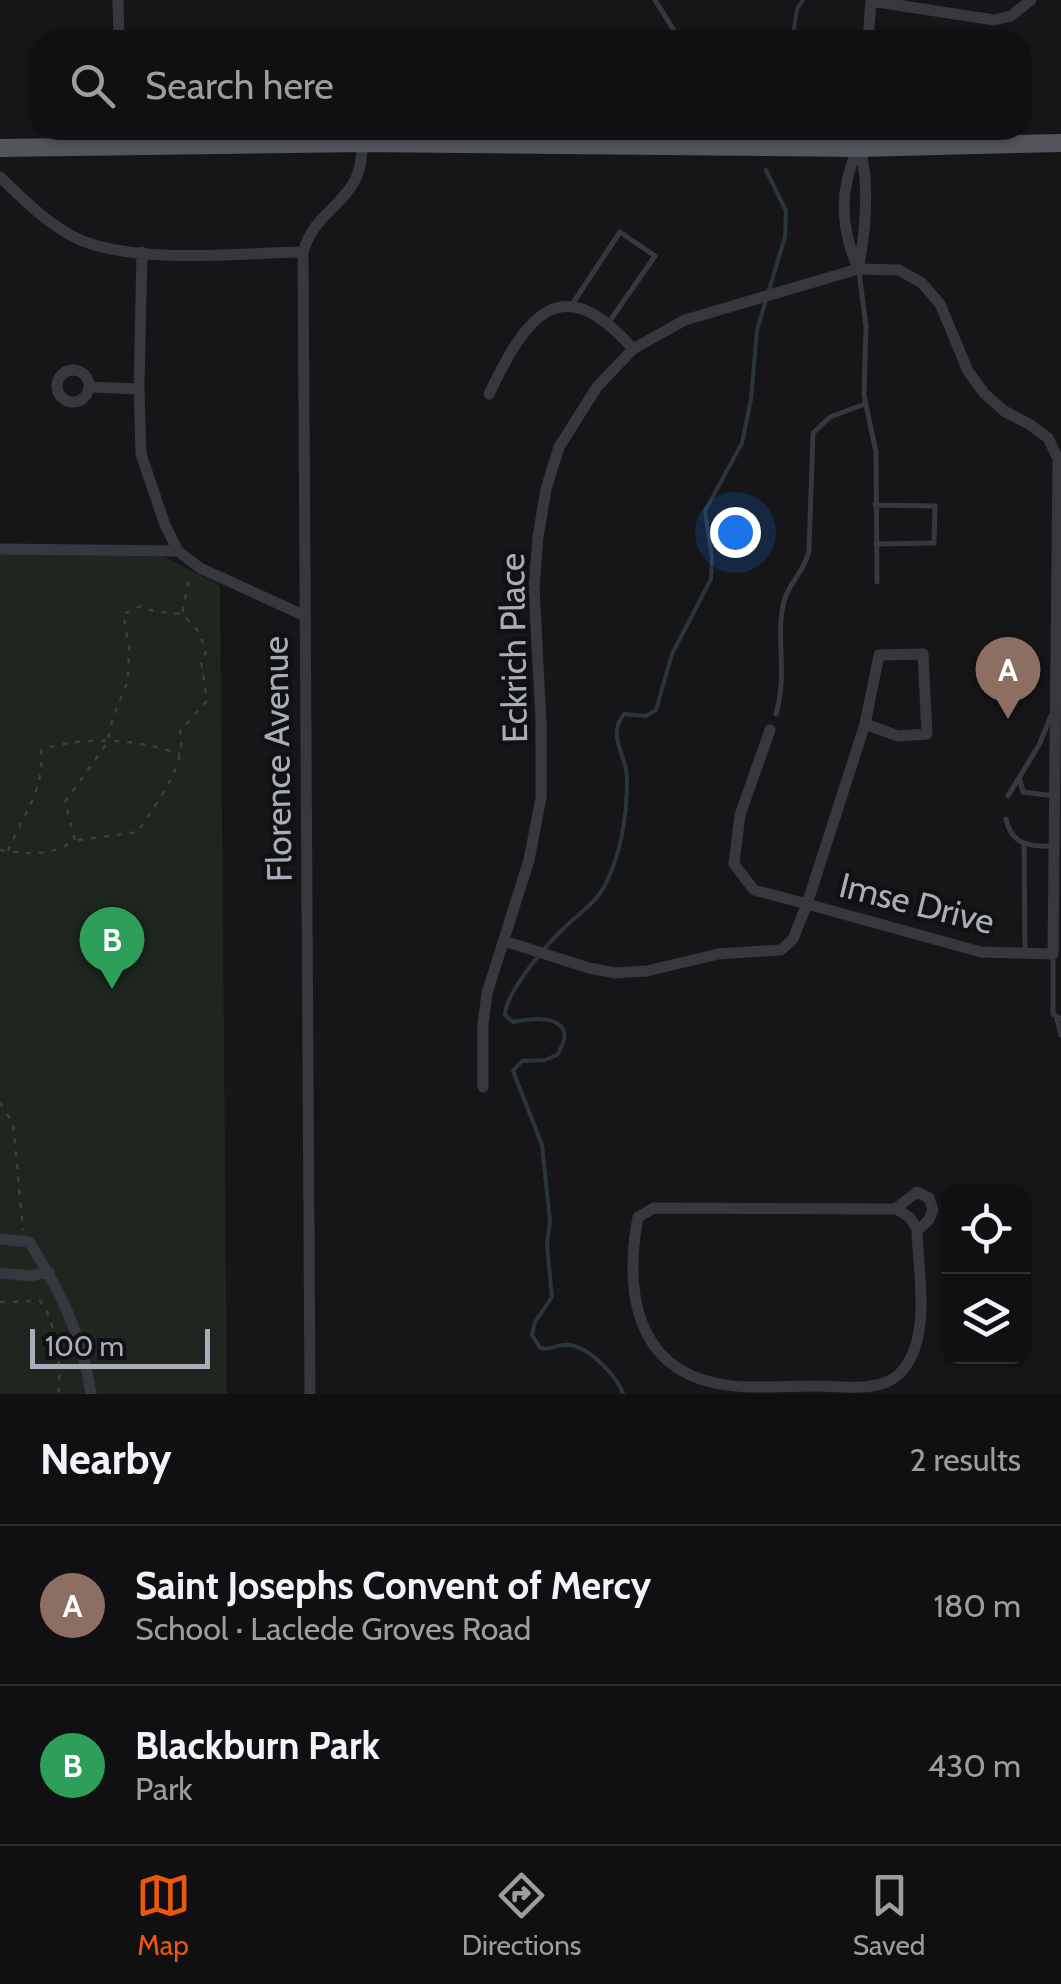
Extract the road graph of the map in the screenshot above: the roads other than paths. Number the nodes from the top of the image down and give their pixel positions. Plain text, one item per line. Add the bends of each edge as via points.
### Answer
1 (118, 0) edge
2 (655, 0) edge
3 (1031, 0) edge
4 (871, 1) edge
5 (119, 30) edge
6 (674, 30) edge
7 (869, 30) edge
8 (97, 140) edge
9 (218, 140) edge
10 (586, 140) edge
11 (859, 140) edge
12 (859, 140) edge
13 (910, 140) edge
14 (363, 143) junction
15 (1061, 143) edge
16 (0, 148) edge
17 (0, 178) edge
18 (142, 252) junction
19 (303, 252) junction
20 (858, 268) junction
21 (571, 306) junction
22 (609, 322) junction
23 (633, 349) junction
24 (90, 387) dead end
25 (139, 389) junction
26 (489, 394) dead end
27 (865, 404) junction
28 (875, 506) junction
29 (876, 544) junction
30 (0, 549) edge
31 (178, 551) junction
32 (876, 582) dead end
33 (303, 616) junction
34 (1054, 703) junction
35 (776, 714) dead end
36 (864, 724) junction
37 (770, 730) dead end
38 (1058, 747) edge
39 (1020, 778) junction
40 (1008, 796) dead end
41 (1054, 796) junction
42 (1006, 818) dead end
43 (1024, 844) junction
44 (1054, 846) junction
45 (807, 904) junction
46 (504, 941) junction
47 (1025, 953) junction
48 (1053, 954) junction
49 (1059, 1018) edge
50 (1061, 1034) edge
51 (482, 1087) dead end
52 (895, 1208) junction
53 (917, 1231) junction
54 (0, 1239) edge
55 (48, 1272) junction
56 (0, 1273) edge
57 (862, 1391) edge
58 (90, 1394) edge
59 (310, 1394) edge

1 - 5 street
2 - 6 lane
3 - 4 street via 994,20
4 - 7 street
8 - 16 main road
9 - 14 main road
10 - 14 main road
11 - 20 street via 844,194 845,235
12 - 20 street via 865,177
13 - 15 main road
14 - 19 street via 354,182 309,232
17 - 18 street via 68,233 93,245
18 - 19 street
18 - 25 street
19 - 33 street, Florence Avenue
20 - 23 street, Eckrich Place via 685,320
20 - 27 lane via 866,326
20 - 34 street via 899,270 922,283 940,304 984,393 1048,438 1058,459
21 - 22 street
21 - 22 lane via 620,232 655,256
21 - 26 street via 556,307 516,339
22 - 23 street
23 - 46 street, Eckrich Place via 576,415 546,488 534,588 541,798
24 - 25 street
25 - 31 street via 141,454
27 - 28 lane via 876,452
27 - 35 lane via 830,417 813,432 809,551 784,603 784,677
28 - 29 lane
28 - 29 lane via 935,506 934,543
29 - 32 lane
30 - 31 street
31 - 33 street
33 - 59 street, Florence Avenue
34 - 38 street
34 - 39 lane
36 - 36 street via 898,736 927,734 923,654 879,655
36 - 45 street
37 - 45 street via 740,815 734,864 754,890
38 - 41 street
39 - 40 lane
39 - 41 lane via 1029,795
41 - 44 street
42 - 43 lane via 1010,833
43 - 44 lane
43 - 47 lane
44 - 48 street
45 - 46 street, Imse Drive via 793,939 781,950 718,954 647,971 615,973
45 - 47 street, Imse Drive via 981,952
46 - 51 street, Eckrich Place via 484,1008
47 - 48 street, Imse Drive
48 - 49 lane via 1053,1014
49 - 50 lane
52 - 53 street via 912,1218
52 - 53 street via 918,1192 929,1198 933,1210
52 - 57 street via 654,1208 638,1218 636,1228 638,1319 673,1365 718,1384
53 - 57 street via 916,1350 900,1375
54 - 55 street via 30,1242
55 - 56 street
55 - 58 street via 86,1358

